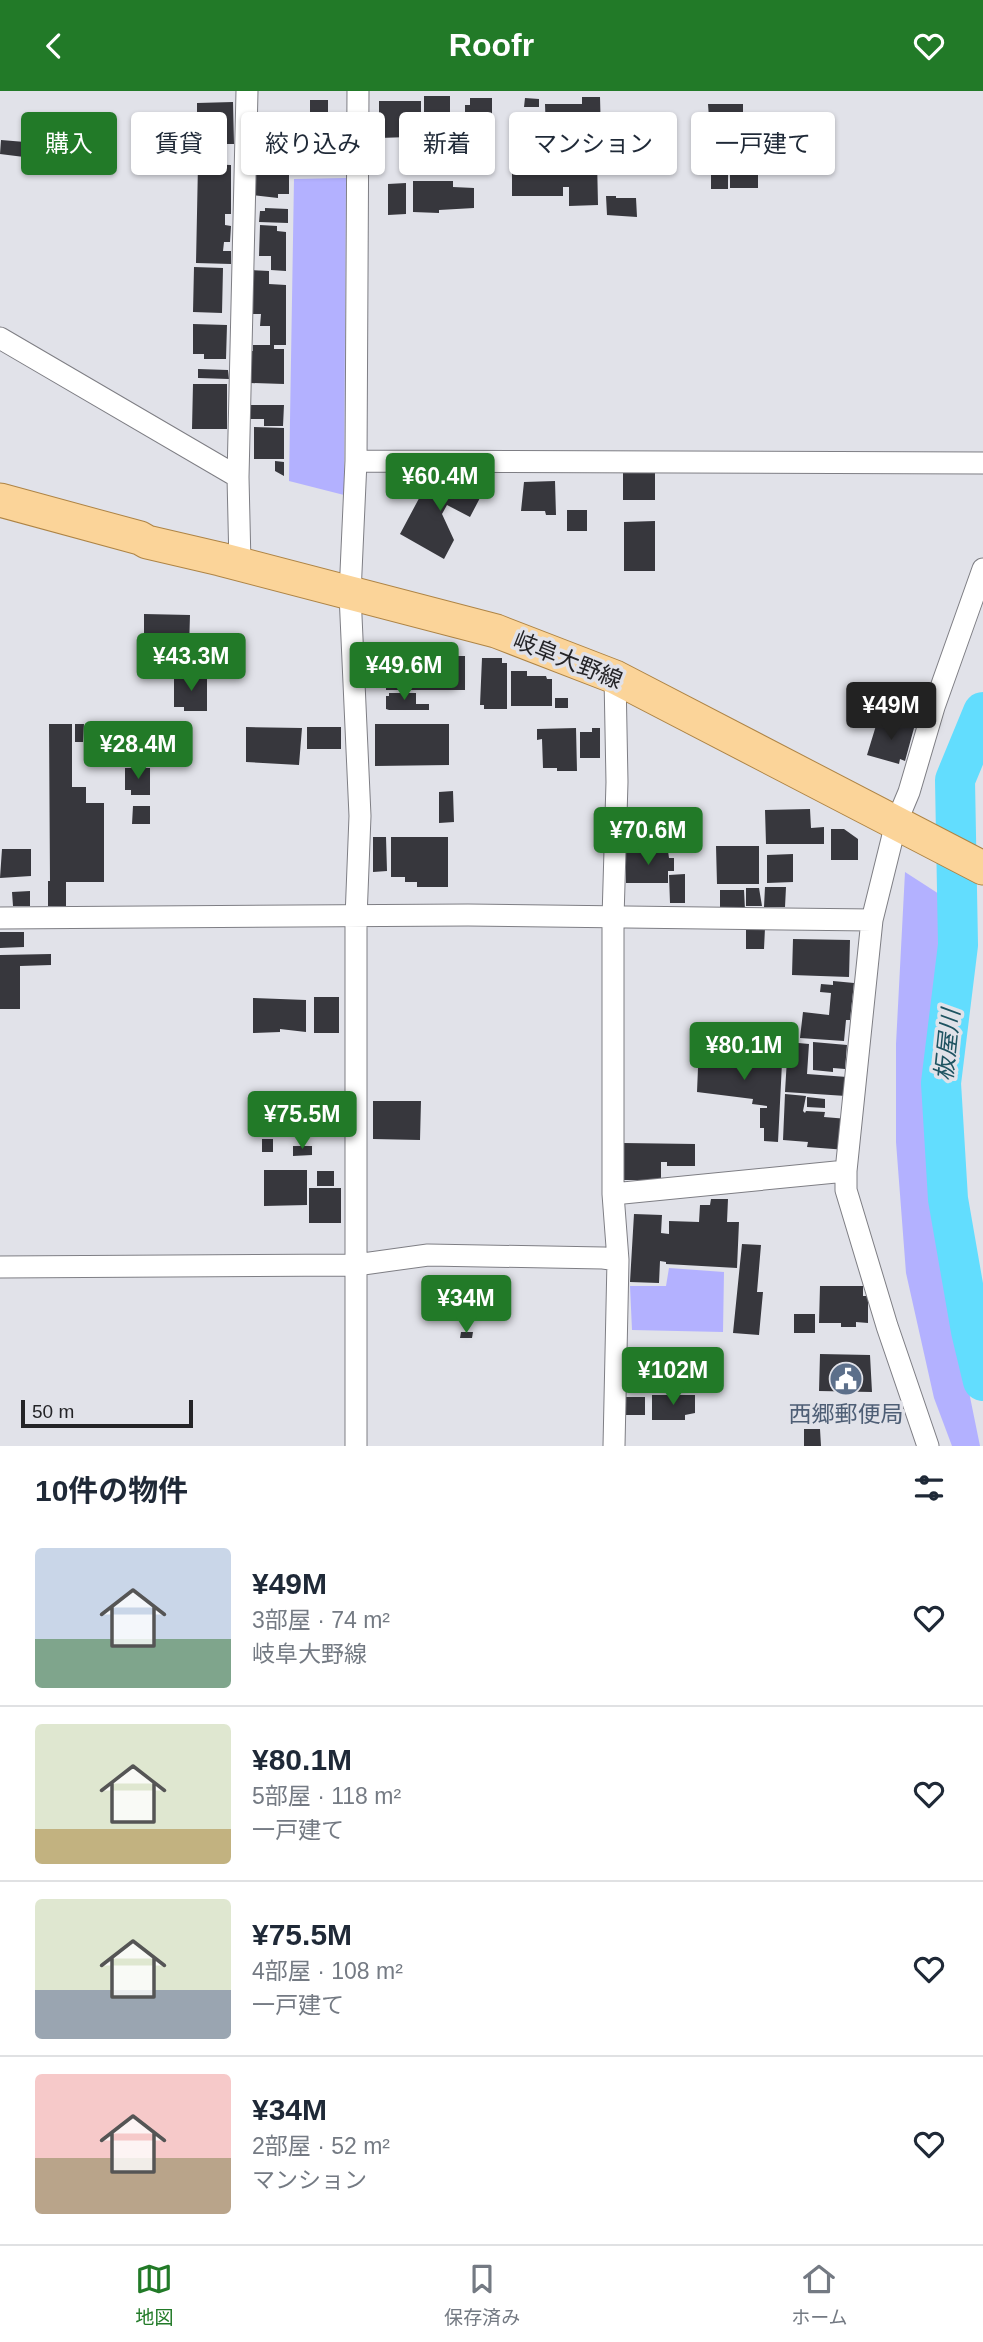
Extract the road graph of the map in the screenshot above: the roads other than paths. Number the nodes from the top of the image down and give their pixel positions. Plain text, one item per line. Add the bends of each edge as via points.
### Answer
1 (247, 91) edge
2 (358, 91) edge
3 (0, 338) edge
4 (356, 461) junction
5 (983, 463) edge
6 (238, 477) junction
7 (0, 500) edge
8 (240, 564) junction
9 (983, 569) edge
10 (350, 594) junction
11 (615, 677) junction
12 (902, 827) junction
13 (983, 868) edge
14 (356, 918) junction
15 (613, 918) junction
16 (0, 919) edge
17 (872, 920) junction
18 (846, 1171) junction
19 (613, 1194) junction
20 (618, 1260) junction
21 (356, 1265) junction
22 (0, 1267) edge
23 (356, 1446) edge
24 (614, 1446) edge
25 (928, 1446) edge

1 - 6 street
2 - 4 street
3 - 6 street
4 - 5 street
4 - 10 street
6 - 8 street
7 - 8 main road, 岐阜大野線 via 147,543
8 - 10 main road, 岐阜大野線
9 - 12 street via 934,707
10 - 11 main road, 岐阜大野線 via 496,631
10 - 14 street via 360,816
11 - 12 main road, 岐阜大野線
11 - 15 street
12 - 13 main road, 岐阜大野線
12 - 17 street
14 - 15 street
14 - 16 street
14 - 21 street
15 - 17 street
15 - 19 street
17 - 18 street
18 - 19 street
18 - 25 street via 846,1190
19 - 20 street
20 - 21 street via 428,1255
20 - 24 street
21 - 22 street
21 - 23 street

